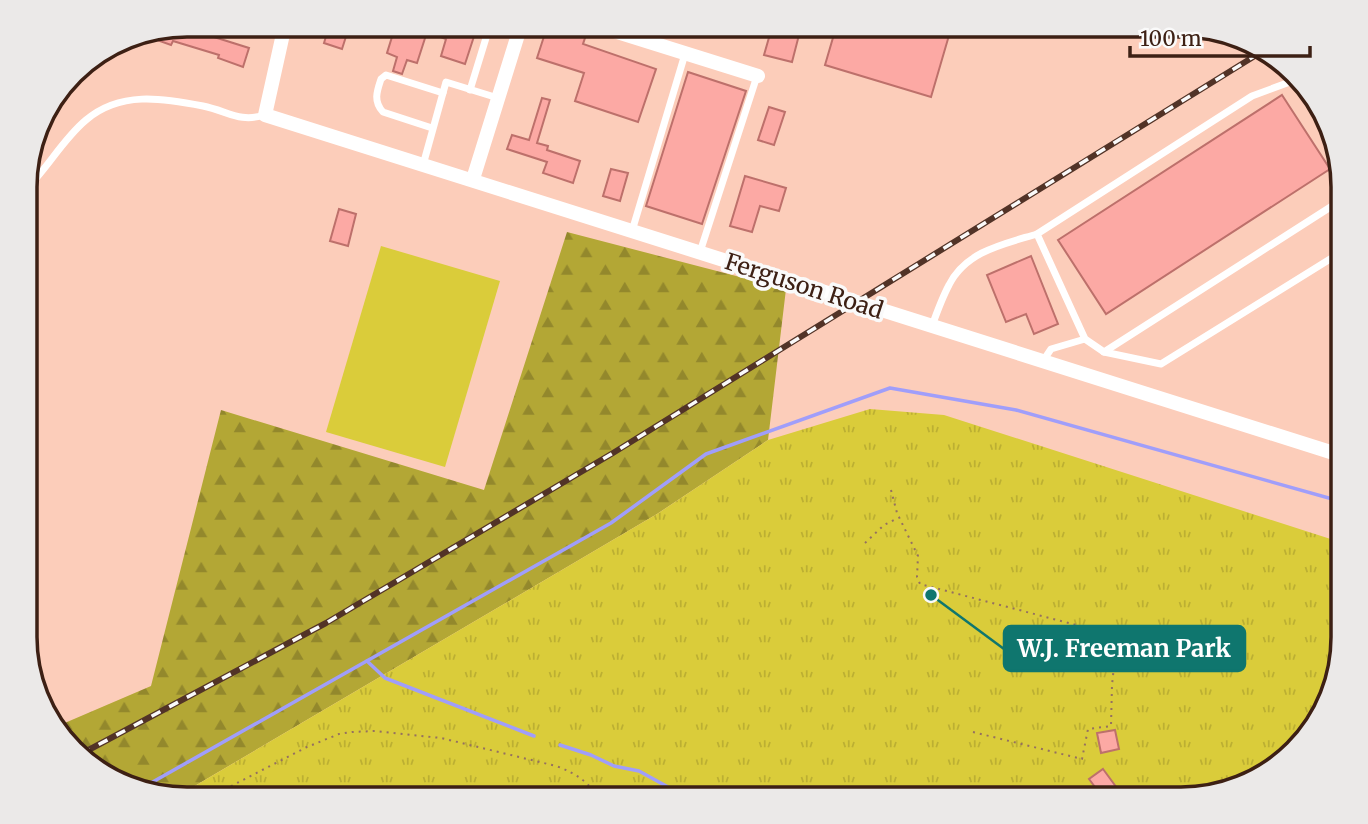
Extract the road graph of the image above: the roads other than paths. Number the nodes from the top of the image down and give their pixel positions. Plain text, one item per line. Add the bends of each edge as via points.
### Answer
1 (282, 37) edge
2 (486, 37) edge
3 (517, 37) edge
4 (637, 37) edge
5 (686, 52) junction
6 (758, 76) joint
7 (1288, 82) edge
8 (470, 90) junction
9 (443, 93) junction
10 (498, 99) junction
11 (265, 115) junction
12 (432, 128) junction
13 (424, 164) junction
14 (38, 176) edge
15 (473, 179) junction
16 (1331, 207) edge
17 (632, 231) junction
18 (1037, 234) junction
19 (700, 252) junction
20 (1331, 258) edge
21 (932, 326) junction
22 (1085, 339) junction
23 (1104, 352) junction
24 (1043, 362) junction
25 (1331, 452) edge

1 - 11 street
2 - 8 lane
3 - 10 street
4 - 5 street
5 - 6 street
5 - 17 lane
6 - 19 lane
7 - 18 lane via 1252,96
8 - 9 lane via 446,82
8 - 10 lane
9 - 12 lane
9 - 12 lane via 386,75 381,79 377,106
10 - 15 street
11 - 13 street, Ferguson Road
11 - 14 lane via 251,119 165,98 136,98 86,120
12 - 13 lane
13 - 15 street, Ferguson Road
15 - 17 street, Ferguson Road
16 - 23 lane
17 - 19 street, Ferguson Road
18 - 21 lane via 984,251 966,263 950,282
18 - 22 lane
19 - 21 street, Ferguson Road
20 - 23 lane via 1161,364
21 - 24 street, Ferguson Road
22 - 23 lane
22 - 24 lane via 1051,349
24 - 25 street, Ferguson Road

